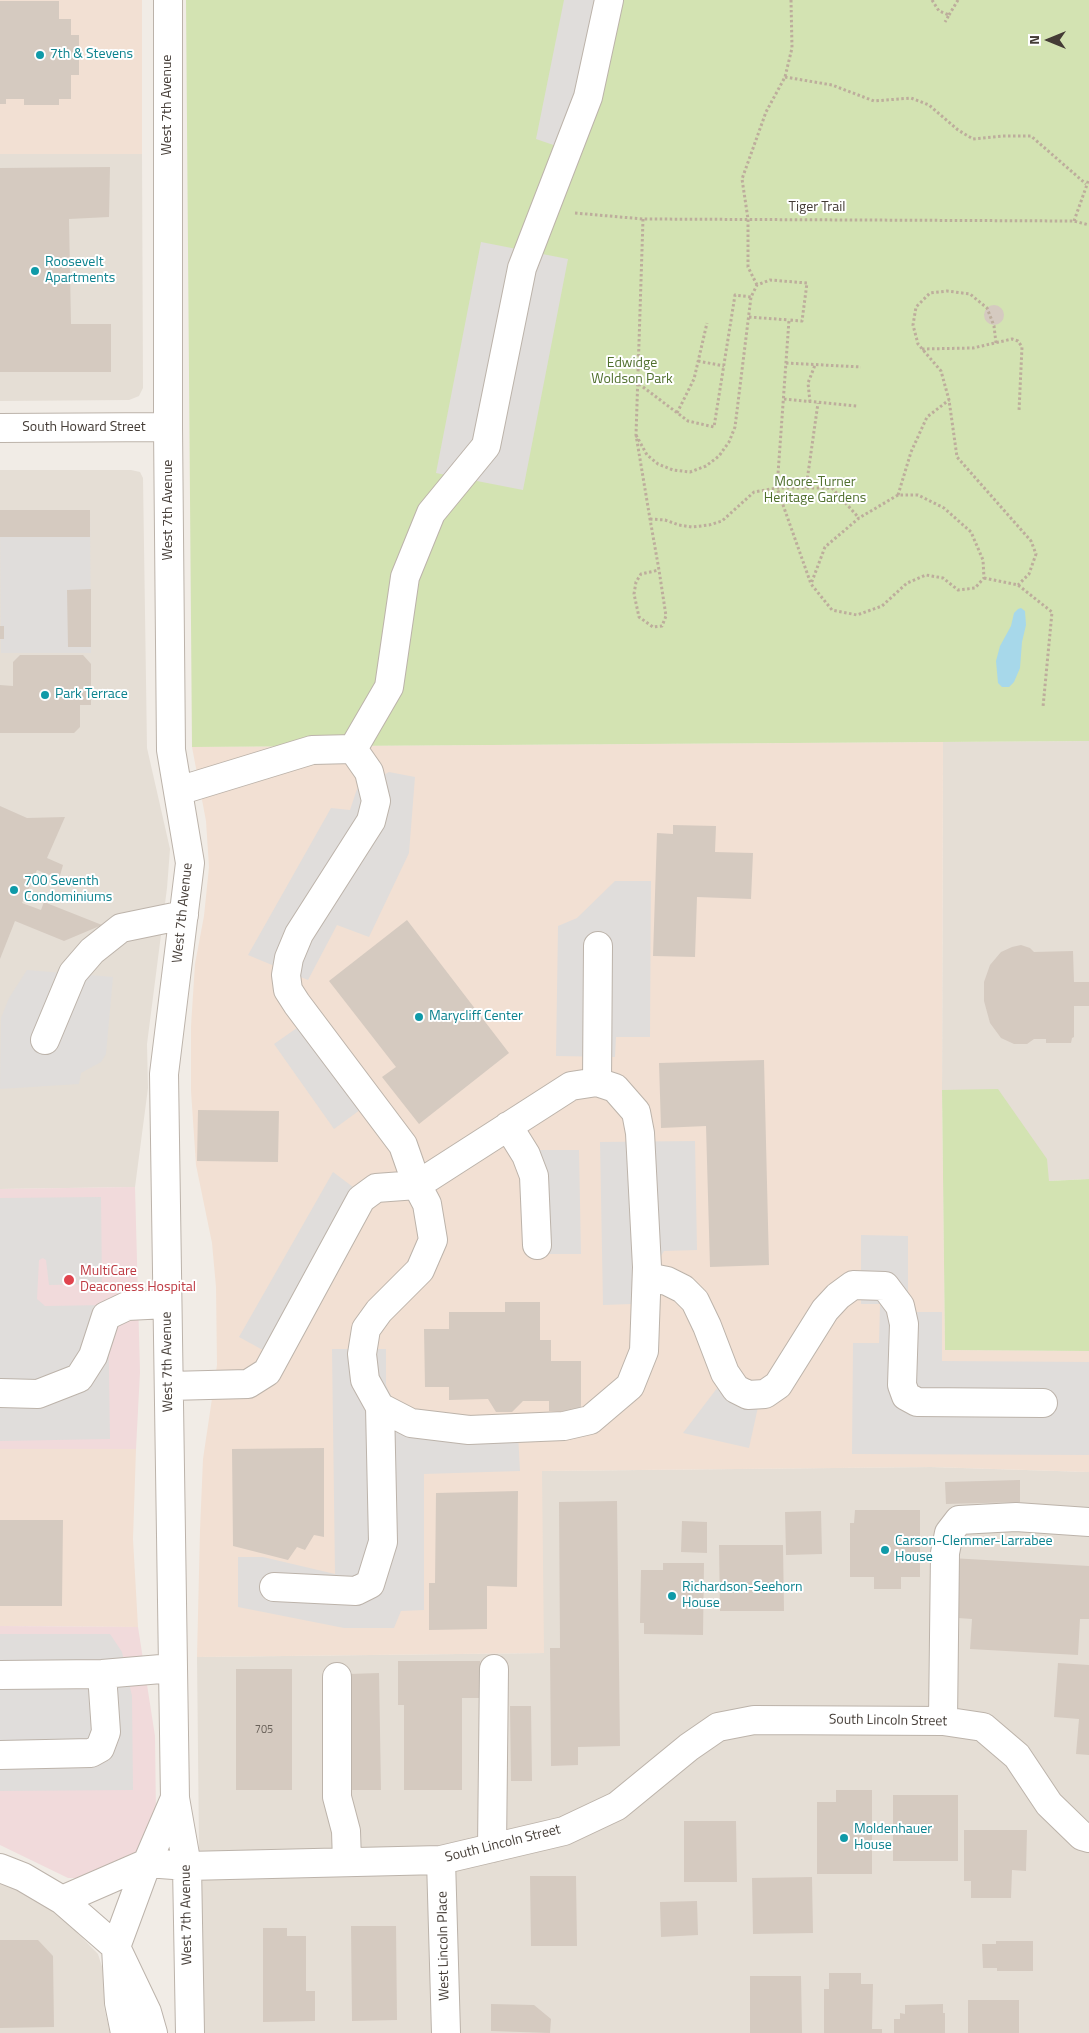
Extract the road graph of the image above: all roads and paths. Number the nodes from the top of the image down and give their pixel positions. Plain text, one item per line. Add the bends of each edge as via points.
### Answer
1 (168, 0) edge
2 (609, 0) edge
3 (791, 0) edge
4 (932, 0) edge
5 (958, 0) edge
6 (949, 16) junction
7 (945, 22) dead end
8 (785, 77) junction
9 (1089, 179) edge
10 (1086, 184) junction
11 (544, 210) junction
12 (643, 218) junction
13 (748, 219) junction
14 (1074, 221) junction
15 (1089, 225) edge
16 (757, 285) junction
17 (751, 297) junction
18 (749, 317) junction
19 (789, 320) junction
20 (708, 323) dead end
21 (996, 343) junction
22 (922, 349) junction
23 (698, 361) junction
24 (786, 363) junction
25 (815, 365) junction
26 (724, 366) junction
27 (861, 367) dead end
28 (638, 384) junction
29 (784, 399) junction
30 (949, 400) junction
31 (810, 402) junction
32 (818, 403) junction
33 (858, 406) dead end
34 (1019, 411) dead end
35 (677, 412) junction
36 (168, 427) junction
37 (0, 428) edge
38 (636, 435) junction
39 (777, 488) junction
40 (806, 488) junction
41 (898, 496) junction
42 (858, 518) junction
43 (650, 519) junction
44 (659, 570) junction
45 (984, 578) junction
46 (811, 584) junction
47 (1018, 584) junction
48 (1043, 707) dead end
49 (353, 749) junction
50 (178, 791) junction
51 (184, 915) junction
52 (598, 946) dead end
53 (45, 1040) dead end
54 (597, 1082) junction
55 (508, 1126) junction
56 (417, 1185) junction
57 (537, 1245) dead end
58 (648, 1277) junction
59 (168, 1304) junction
60 (168, 1386) junction
61 (0, 1392) edge
62 (1043, 1403) dead end
63 (380, 1407) junction
64 (1089, 1522) edge
65 (274, 1587) dead end
66 (173, 1668) junction
67 (494, 1669) dead end
68 (102, 1674) junction
69 (0, 1675) edge
70 (337, 1677) dead end
71 (943, 1721) junction
72 (0, 1755) edge
73 (175, 1798) junction
74 (1089, 1838) edge
75 (492, 1848) junction
76 (441, 1860) junction
77 (348, 1862) junction
78 (147, 1863) junction
79 (187, 1866) junction
80 (0, 1868) edge
81 (62, 1900) junction
82 (116, 1947) junction
83 (125, 2033) edge
84 (153, 2033) edge
85 (190, 2033) edge
86 (446, 2033) edge

1 - 36 street, West 7th Avenue
2 - 11 street via 588,97
3 - 8 path via 792,48
4 - 6 path via 939,12
5 - 6 path
6 - 7 path
8 - 10 path via 832,85 874,101 911,98 929,105 973,139 1031,136
8 - 13 path via 766,112 742,179
9 - 10 path
10 - 14 path
11 - 12 path, Tiger Trail
11 - 49 street via 522,268 486,446 430,513 405,577 389,687
12 - 13 path, Tiger Trail
12 - 28 path
13 - 14 path, Tiger Trail
13 - 16 path via 748,267
14 - 15 path, Tiger Trail
16 - 17 path
16 - 19 path via 770,280 807,283 802,321
17 - 18 path
17 - 26 path via 735,295
18 - 19 path
18 - 38 path via 735,427 730,442 719,456 690,472 673,470 658,464 648,455
19 - 24 path
20 - 23 path
21 - 22 path via 973,348
21 - 22 path via 987,308 970,294 947,291 930,294 916,307 913,325
21 - 34 path via 1012,339 1018,340 1022,347
22 - 30 path via 940,371
23 - 26 path
23 - 35 path via 694,378
24 - 25 path
24 - 29 path
25 - 27 path
25 - 31 path via 808,383
26 - 35 path via 714,427 688,421
28 - 35 path
28 - 38 path
29 - 31 path
29 - 39 path
30 - 41 path via 927,417 910,452
30 - 47 path via 957,457 1030,541 1036,554 1029,574
31 - 32 path
32 - 33 path
32 - 40 path
36 - 37 street, South Howard Street
36 - 50 street, West 7th Avenue via 171,750
38 - 43 path
39 - 40 path
39 - 43 path via 754,492 722,521 709,525 692,527
39 - 46 path
40 - 42 path via 832,488
41 - 42 path
41 - 45 path via 918,496 944,508 970,532 983,560
42 - 46 path via 825,547
43 - 44 path
44 - 44 path via 666,616 662,626 653,627 640,618 634,594 641,574
45 - 46 path via 975,588 958,590 943,578 926,575 907,583 882,606 858,614 832,610
45 - 47 path
47 - 48 path via 1052,612
49 - 50 street via 312,750
49 - 56 street via 370,772 376,801 370,820 299,934 289,958 288,990 403,1145
50 - 51 street, West 7th Avenue via 190,863
51 - 53 street via 121,928 92,951 73,973
51 - 59 street, West 7th Avenue via 164,1074
52 - 54 street
54 - 55 street via 571,1086
54 - 58 street via 615,1088 636,1112
55 - 56 street
55 - 57 street via 526,1155 534,1176
56 - 60 street via 376,1188 361,1199 267,1372 248,1384
56 - 63 street via 427,1204 433,1240 420,1270 378,1311 366,1330 363,1346 365,1380
58 - 62 street via 683,1289 695,1301 725,1373 736,1389 748,1395 765,1394 778,1384 825,1310 853,1285 885,1286 900,1306 904,1324 902,1385 906,1396 917,1402
58 - 63 street via 644,1351 630,1386 590,1420 564,1426 469,1430 411,1423
59 - 60 street, West 7th Avenue
59 - 61 street via 127,1306 106,1316 93,1356 79,1378 38,1394
60 - 66 street, West 7th Avenue
63 - 65 street via 383,1542 370,1584 356,1591
64 - 71 street via 1016,1517 959,1520 949,1533 945,1553
66 - 68 street
66 - 73 street, West 7th Avenue
67 - 75 street
68 - 69 street
68 - 72 street via 106,1732 100,1748 91,1753
70 - 77 street via 337,1797 346,1830
71 - 74 street, South Lincoln Street via 983,1727 1017,1756 1049,1804 1082,1836
71 - 75 street, South Lincoln Street via 754,1720 718,1727 689,1746 617,1806 564,1830
73 - 78 street, West 7th Avenue
73 - 79 street, West 7th Avenue
75 - 76 street, South Lincoln Street
76 - 77 street, South Lincoln Street
76 - 86 street, West Lincoln Place
77 - 79 street, South Lincoln Street
78 - 79 street, South Lincoln Street
78 - 81 street, South Lincoln Street
78 - 82 street, West 7th Avenue
79 - 85 street, West 7th Avenue
80 - 81 street via 23,1877
81 - 82 street
82 - 83 street, West 7th Avenue via 119,2003
82 - 84 street via 147,2012

